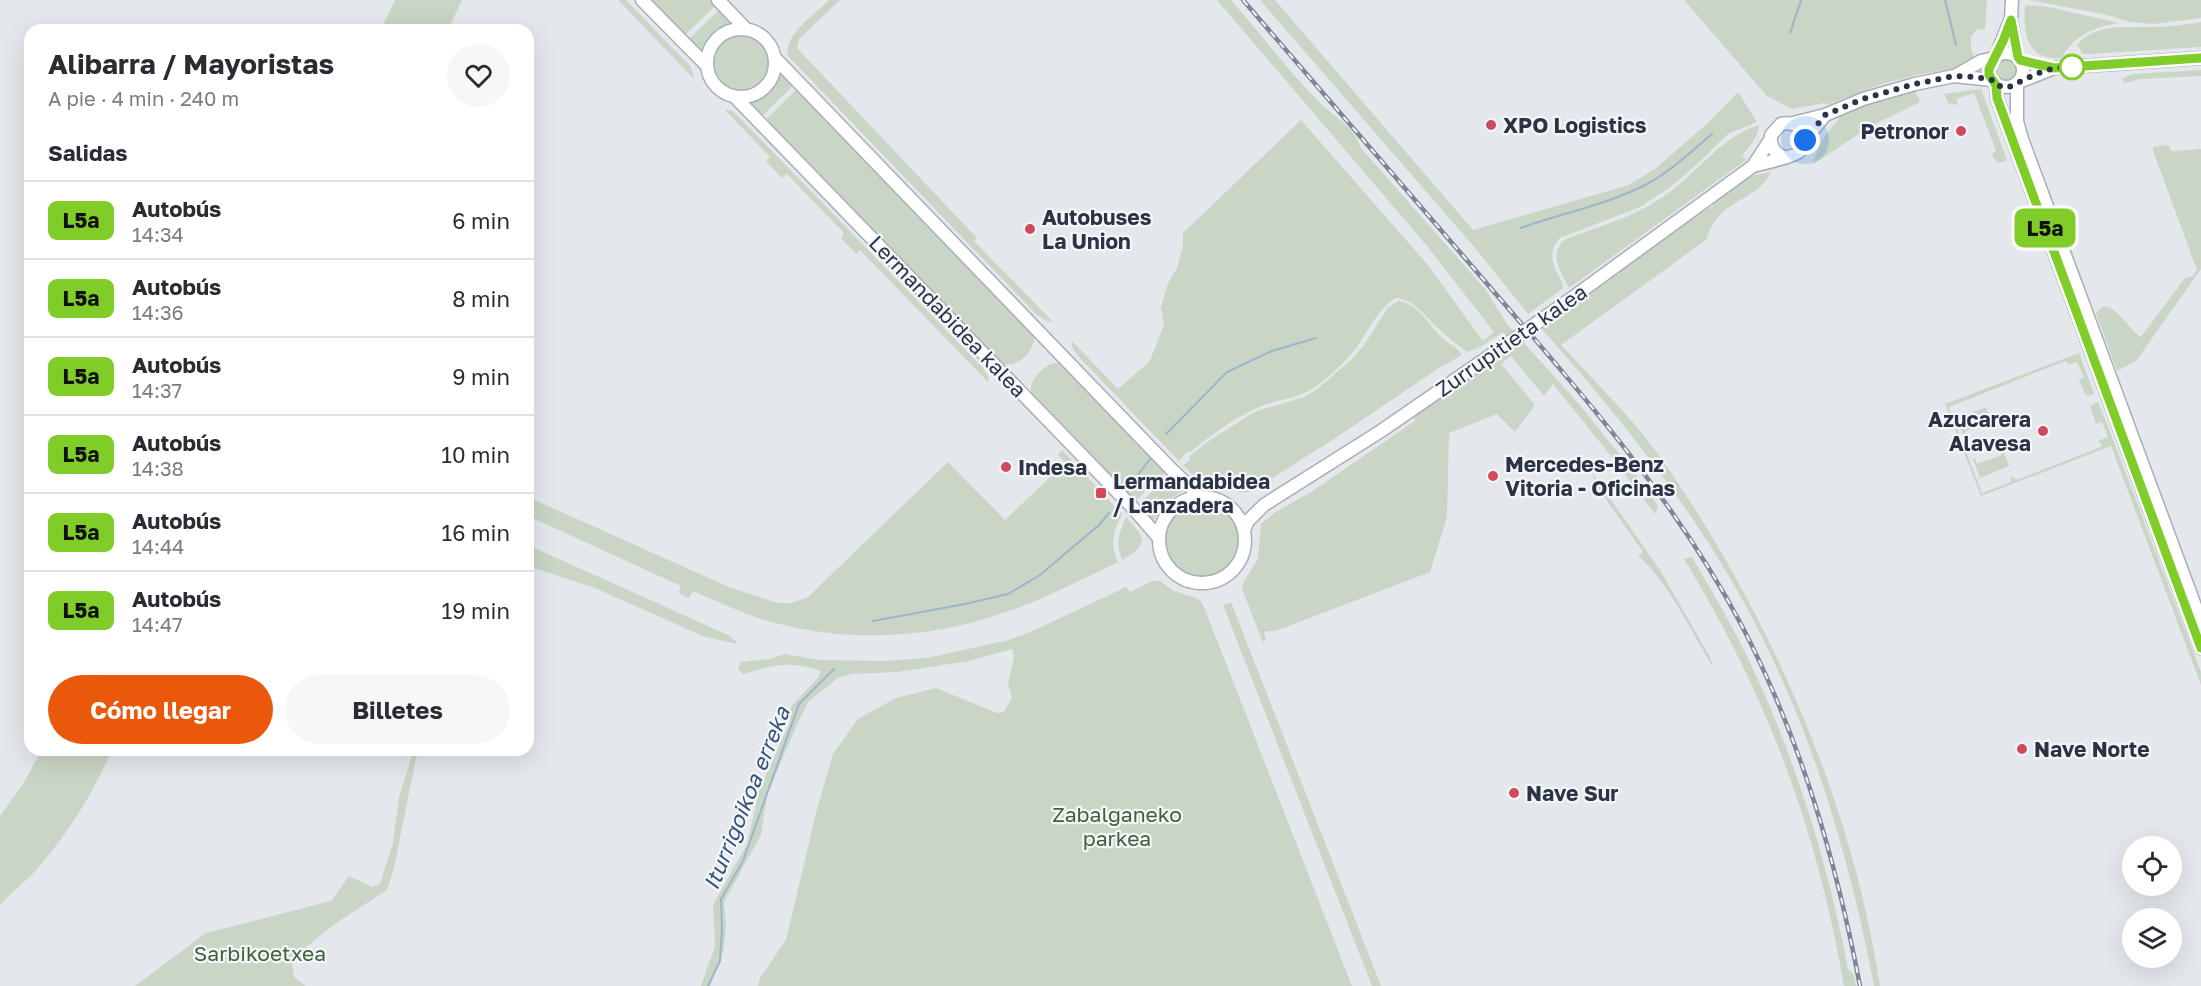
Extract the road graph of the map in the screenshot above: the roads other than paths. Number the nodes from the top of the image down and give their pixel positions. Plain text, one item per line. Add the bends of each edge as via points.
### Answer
1 (642, 0) edge
2 (718, 0) edge
3 (2012, 9) edge
4 (746, 29) junction
5 (1995, 57) junction
6 (775, 58) junction
7 (2019, 58) junction
8 (2201, 58) edge
9 (707, 66) junction
10 (2054, 68) junction
11 (1954, 76) junction
12 (1994, 82) junction
13 (2018, 83) junction
14 (734, 96) junction
15 (1825, 115) junction
16 (1793, 123) junction
17 (1770, 140) junction
18 (1805, 140) junction
19 (1784, 157) junction
20 (1753, 166) junction
21 (1201, 497) junction
22 (1264, 505) junction
23 (1234, 511) junction
24 (1244, 530) junction
25 (1159, 538) junction
26 (2201, 622) edge
27 (2201, 648) edge

1 - 9 street
2 - 4 street
3 - 5 street
3 - 7 street
4 - 6 street via 760,34
4 - 9 street via 726,32 717,38 707,56
5 - 7 street via 2007,53
5 - 11 street
5 - 12 street via 1989,69
6 - 14 street via 773,74 764,88 750,96
6 - 21 street
7 - 10 street
7 - 13 street via 2024,71
8 - 10 street
9 - 14 street via 717,87
10 - 13 street
11 - 12 street
11 - 15 street via 1863,99
12 - 13 street via 2007,88
12 - 27 street
13 - 26 street via 2017,121 2022,139
14 - 25 street, Lermandabidea kalea
15 - 16 street
15 - 18 street
16 - 17 street via 1776,127
16 - 18 street via 1801,128
17 - 19 street via 1774,151
17 - 20 street, Zurrupitieta kalea
18 - 19 street via 1800,152
19 - 20 street, Zurrupitieta kalea
20 - 22 street, Zurrupitieta kalea, bridge via 1510,342
21 - 23 street via 1213,498
21 - 25 street via 1190,498 1172,509
22 - 23 street, Zurrupitieta kalea
22 - 24 street, Zurrupitieta kalea
23 - 24 street
24 - 25 street via 1244,549 1236,567 1224,577 1204,583 1185,580 1168,567

